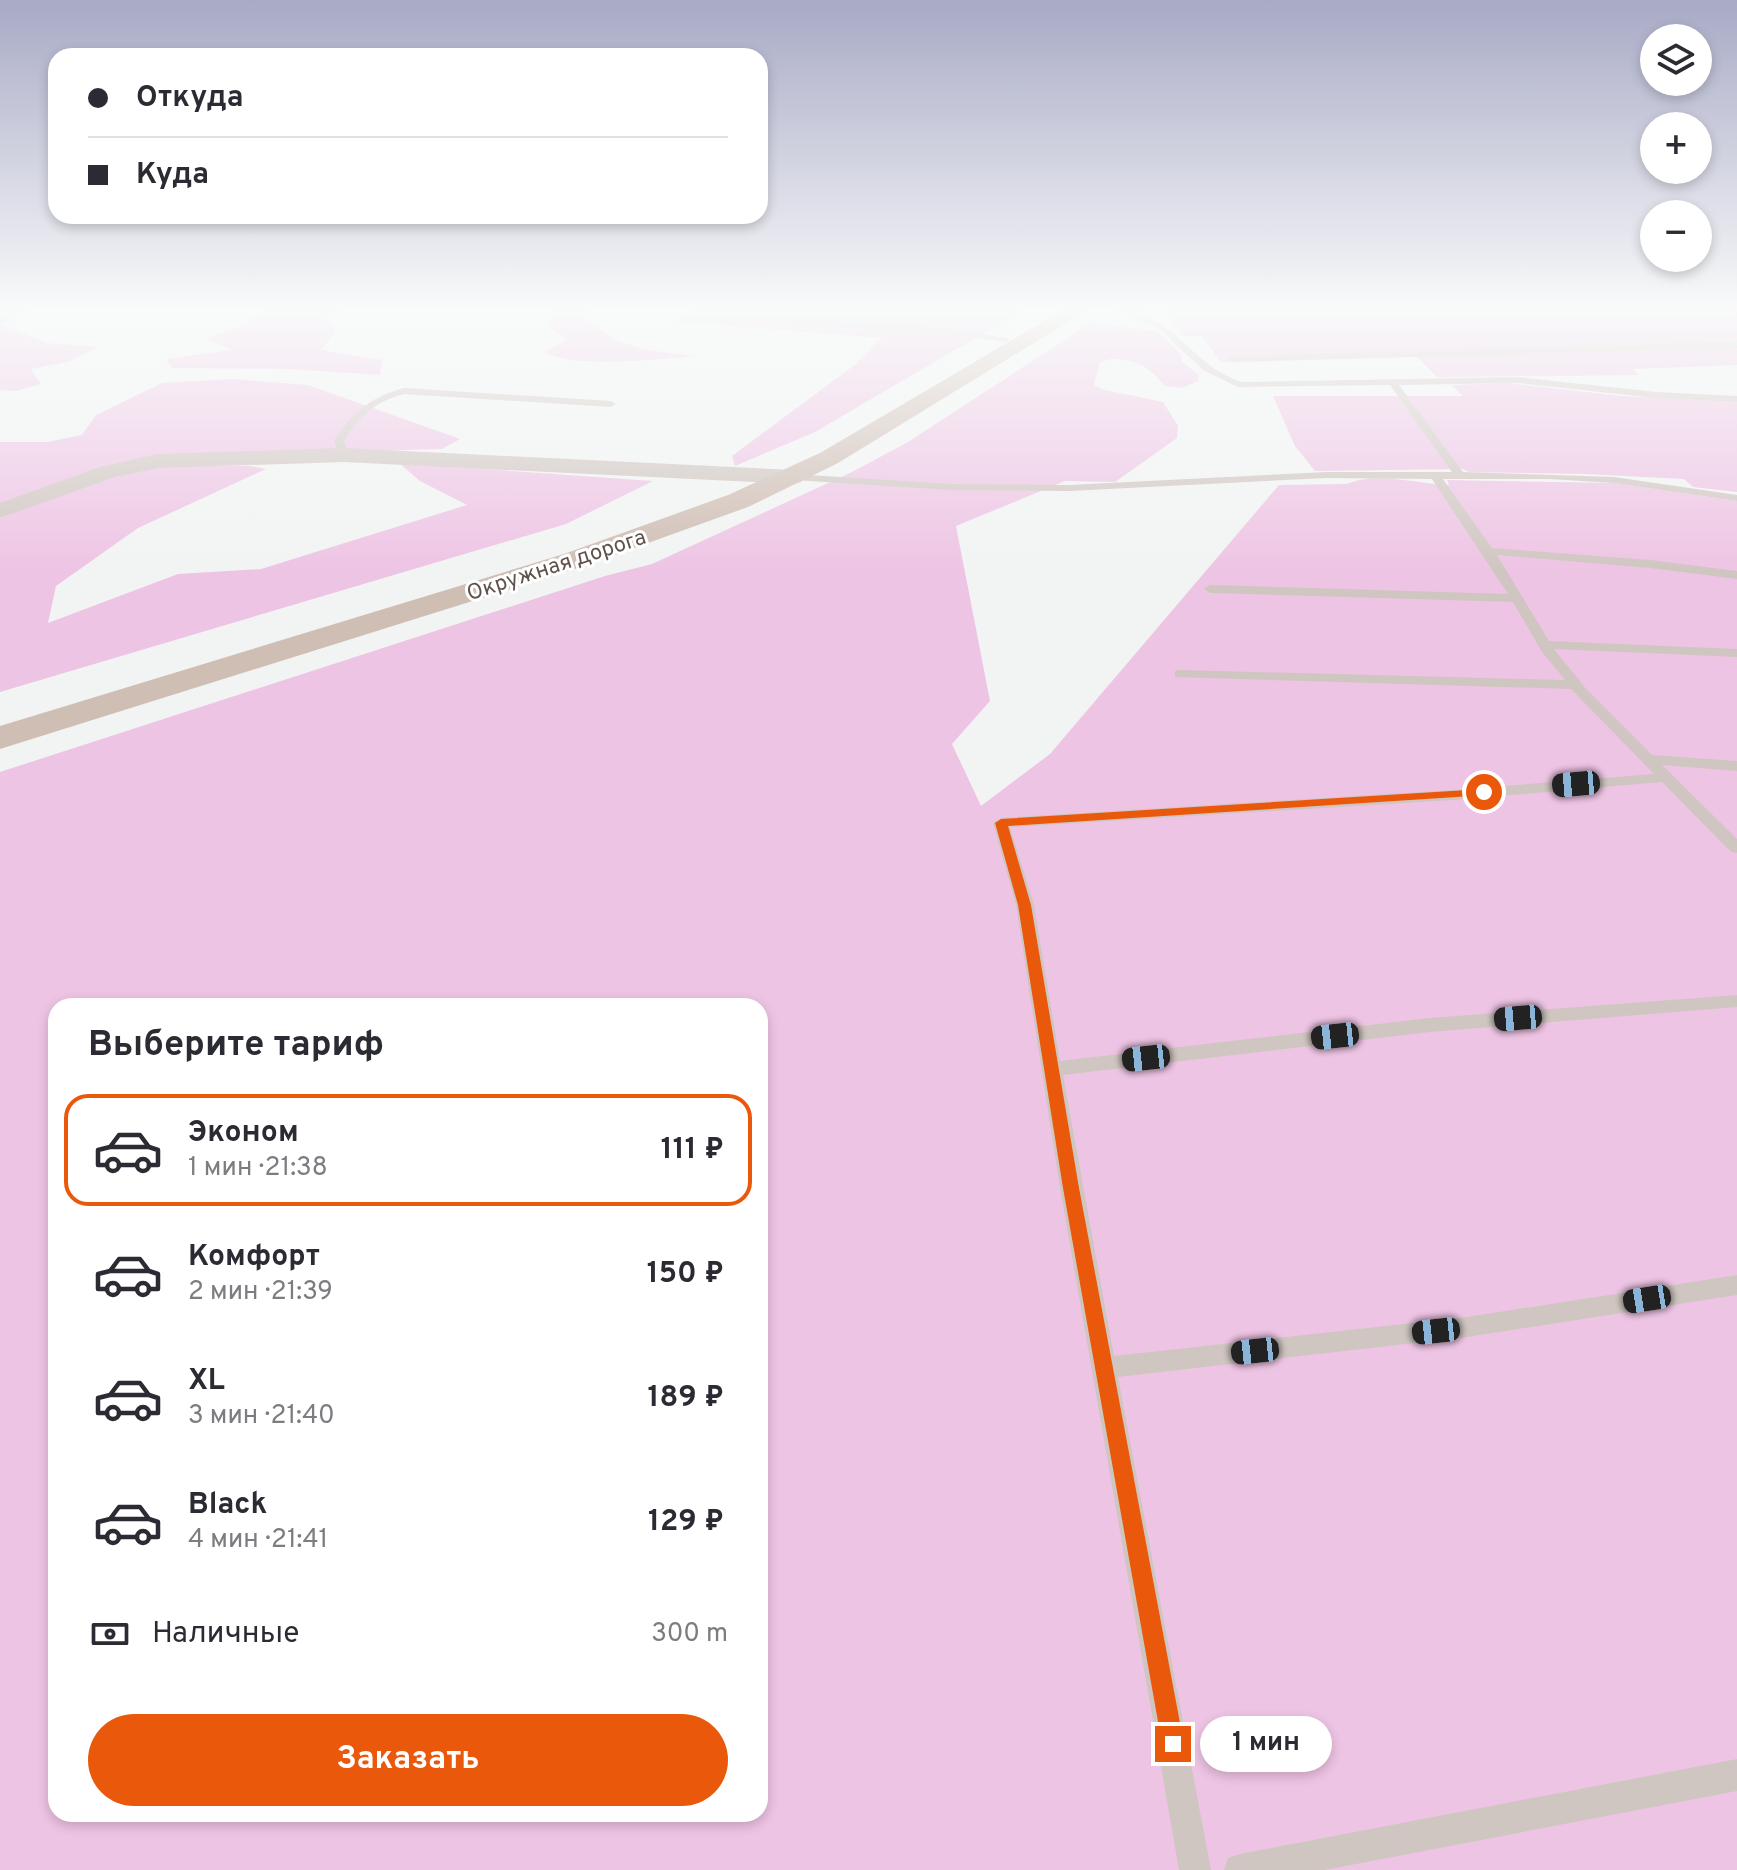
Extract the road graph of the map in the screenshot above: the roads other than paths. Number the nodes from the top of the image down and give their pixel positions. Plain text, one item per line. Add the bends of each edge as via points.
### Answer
1 (381, 397) edge
2 (504, 397) edge
3 (907, 397) edge
4 (933, 397) edge
5 (1403, 397) edge
6 (1702, 397) edge
7 (1737, 399) edge
8 (611, 404) dead end
9 (344, 455) junction
10 (1435, 475) junction
11 (1459, 475) junction
12 (761, 477) junction
13 (793, 477) junction
14 (1737, 498) edge
15 (0, 511) edge
16 (1488, 551) junction
17 (1737, 575) edge
18 (1210, 589) dead end
19 (1517, 598) junction
20 (1545, 645) junction
21 (1737, 653) edge
22 (1180, 674) dead end
23 (1576, 685) junction
24 (0, 721) edge
25 (0, 738) edge
26 (1650, 759) junction
27 (1737, 766) edge
28 (1669, 777) junction
29 (1737, 848) edge
30 (1737, 1001) edge
31 (1051, 1069) junction
32 (1737, 1285) edge
33 (1104, 1368) junction
34 (1737, 1775) edge
35 (1195, 1870) edge
36 (1240, 1870) edge

1 - 9 lane via 363,407 339,441
2 - 8 lane
3 - 12 main road, Окружная дорога
4 - 13 main road, Окружная дорога
5 - 11 lane
6 - 7 lane
9 - 12 street
9 - 15 street via 158,461 108,472
10 - 11 lane
10 - 13 lane via 1297,475 1069,488
10 - 16 lane
11 - 14 lane via 1598,479
12 - 13 street
12 - 24 main road, Окружная дорога via 573,546
13 - 25 main road, Окружная дорога via 618,546
16 - 17 lane
16 - 19 lane
18 - 19 lane
19 - 20 lane
20 - 21 lane
20 - 23 lane
22 - 23 lane
23 - 26 lane
26 - 27 lane
26 - 28 lane
28 - 29 lane
28 - 31 lane via 1001,823 1025,905
30 - 31 lane via 1430,1025
31 - 33 lane
32 - 33 lane via 1467,1327
33 - 35 lane
34 - 36 lane

